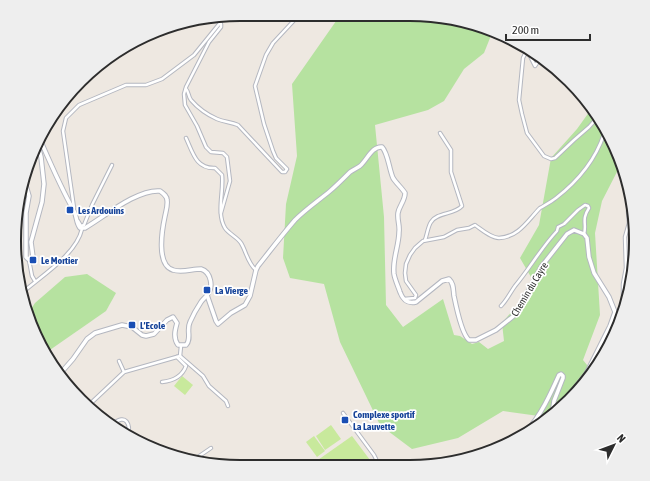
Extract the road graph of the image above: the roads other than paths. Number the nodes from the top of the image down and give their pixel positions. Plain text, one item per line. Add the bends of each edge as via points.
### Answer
1 (293, 21) edge
2 (220, 23) joint
3 (525, 54) edge
4 (531, 58) edge
5 (537, 62) edge
6 (186, 89) junction
7 (594, 122) edge
8 (440, 133) dead end
9 (603, 137) edge
10 (186, 138) dead end
11 (43, 146) edge
12 (40, 153) edge
13 (112, 165) dead end
14 (27, 189) edge
15 (73, 210) junction
16 (221, 213) junction
17 (76, 220) junction
18 (629, 224) edge
19 (82, 229) junction
20 (584, 234) junction
21 (424, 240) junction
22 (29, 260) junction
23 (256, 270) junction
24 (35, 281) junction
25 (26, 288) edge
26 (623, 292) edge
27 (207, 295) junction
28 (404, 299) junction
29 (501, 306) dead end
30 (613, 318) joint
31 (181, 346) junction
32 (179, 357) junction
33 (119, 361) dead end
34 (591, 363) edge
35 (63, 370) edge
36 (124, 372) junction
37 (162, 382) dead end
38 (92, 402) edge
39 (228, 406) dead end
40 (553, 407) edge
41 (343, 413) dead end
42 (536, 420) edge
43 (116, 421) edge
44 (129, 430) edge
45 (211, 448) dead end
46 (199, 456) edge
47 (376, 460) edge

1 - 6 street via 273,43 255,86 273,151 287,169 285,172 282,172 238,125 209,114 190,99
2 - 6 street via 221,27 209,42
2 - 15 street via 194,55 158,82 126,85 79,106 66,118 63,131
3 - 7 street via 519,100 527,133 544,156 555,158
4 - 5 street via 535,66
6 - 16 street via 185,105 207,150 224,153 227,157 230,181
8 - 21 street via 451,150 451,172 462,206 456,211 434,218
9 - 21 street via 580,177 542,207 514,234 500,238 474,225 444,237
10 - 16 street via 201,166 216,168 222,174
11 - 15 street
12 - 22 street via 44,184 31,242 33,257
13 - 17 street via 84,224 81,226
14 - 22 street via 29,196 26,213 26,257
15 - 17 street
16 - 23 street via 226,229 241,242 252,267
17 - 19 street via 78,227
18 - 26 street via 625,237 626,268
19 - 24 street via 75,245
19 - 27 street via 126,201 160,191 168,203 164,217 162,259 172,270 201,269 207,272 211,283
20 - 28 street, Chemin du Cayre via 574,230 567,234 541,268 516,314 496,330 476,340 469,340 464,334 453,284 449,279 442,281 416,302 406,302
20 - 29 street via 583,221 589,208 585,205 558,227
20 - 30 street via 594,273 614,308
21 - 28 street via 410,255 404,273 416,296
22 - 24 street
23 - 27 street via 250,296 245,305 218,324
23 - 28 street via 306,209 364,163 374,149 384,148 394,179 405,193 404,202 398,211 399,233 394,274
24 - 25 street
27 - 31 street via 190,322 188,344
30 - 34 street
31 - 32 street
31 - 35 street via 176,342 174,331 177,320 173,317 154,334 146,336 129,326 117,326 91,336
32 - 36 street
32 - 37 street via 186,366 185,370 172,380
32 - 39 street via 203,376
33 - 36 street
36 - 38 street
40 - 42 street via 563,378 561,374
41 - 47 street
43 - 44 street via 119,419 126,421
45 - 46 street

